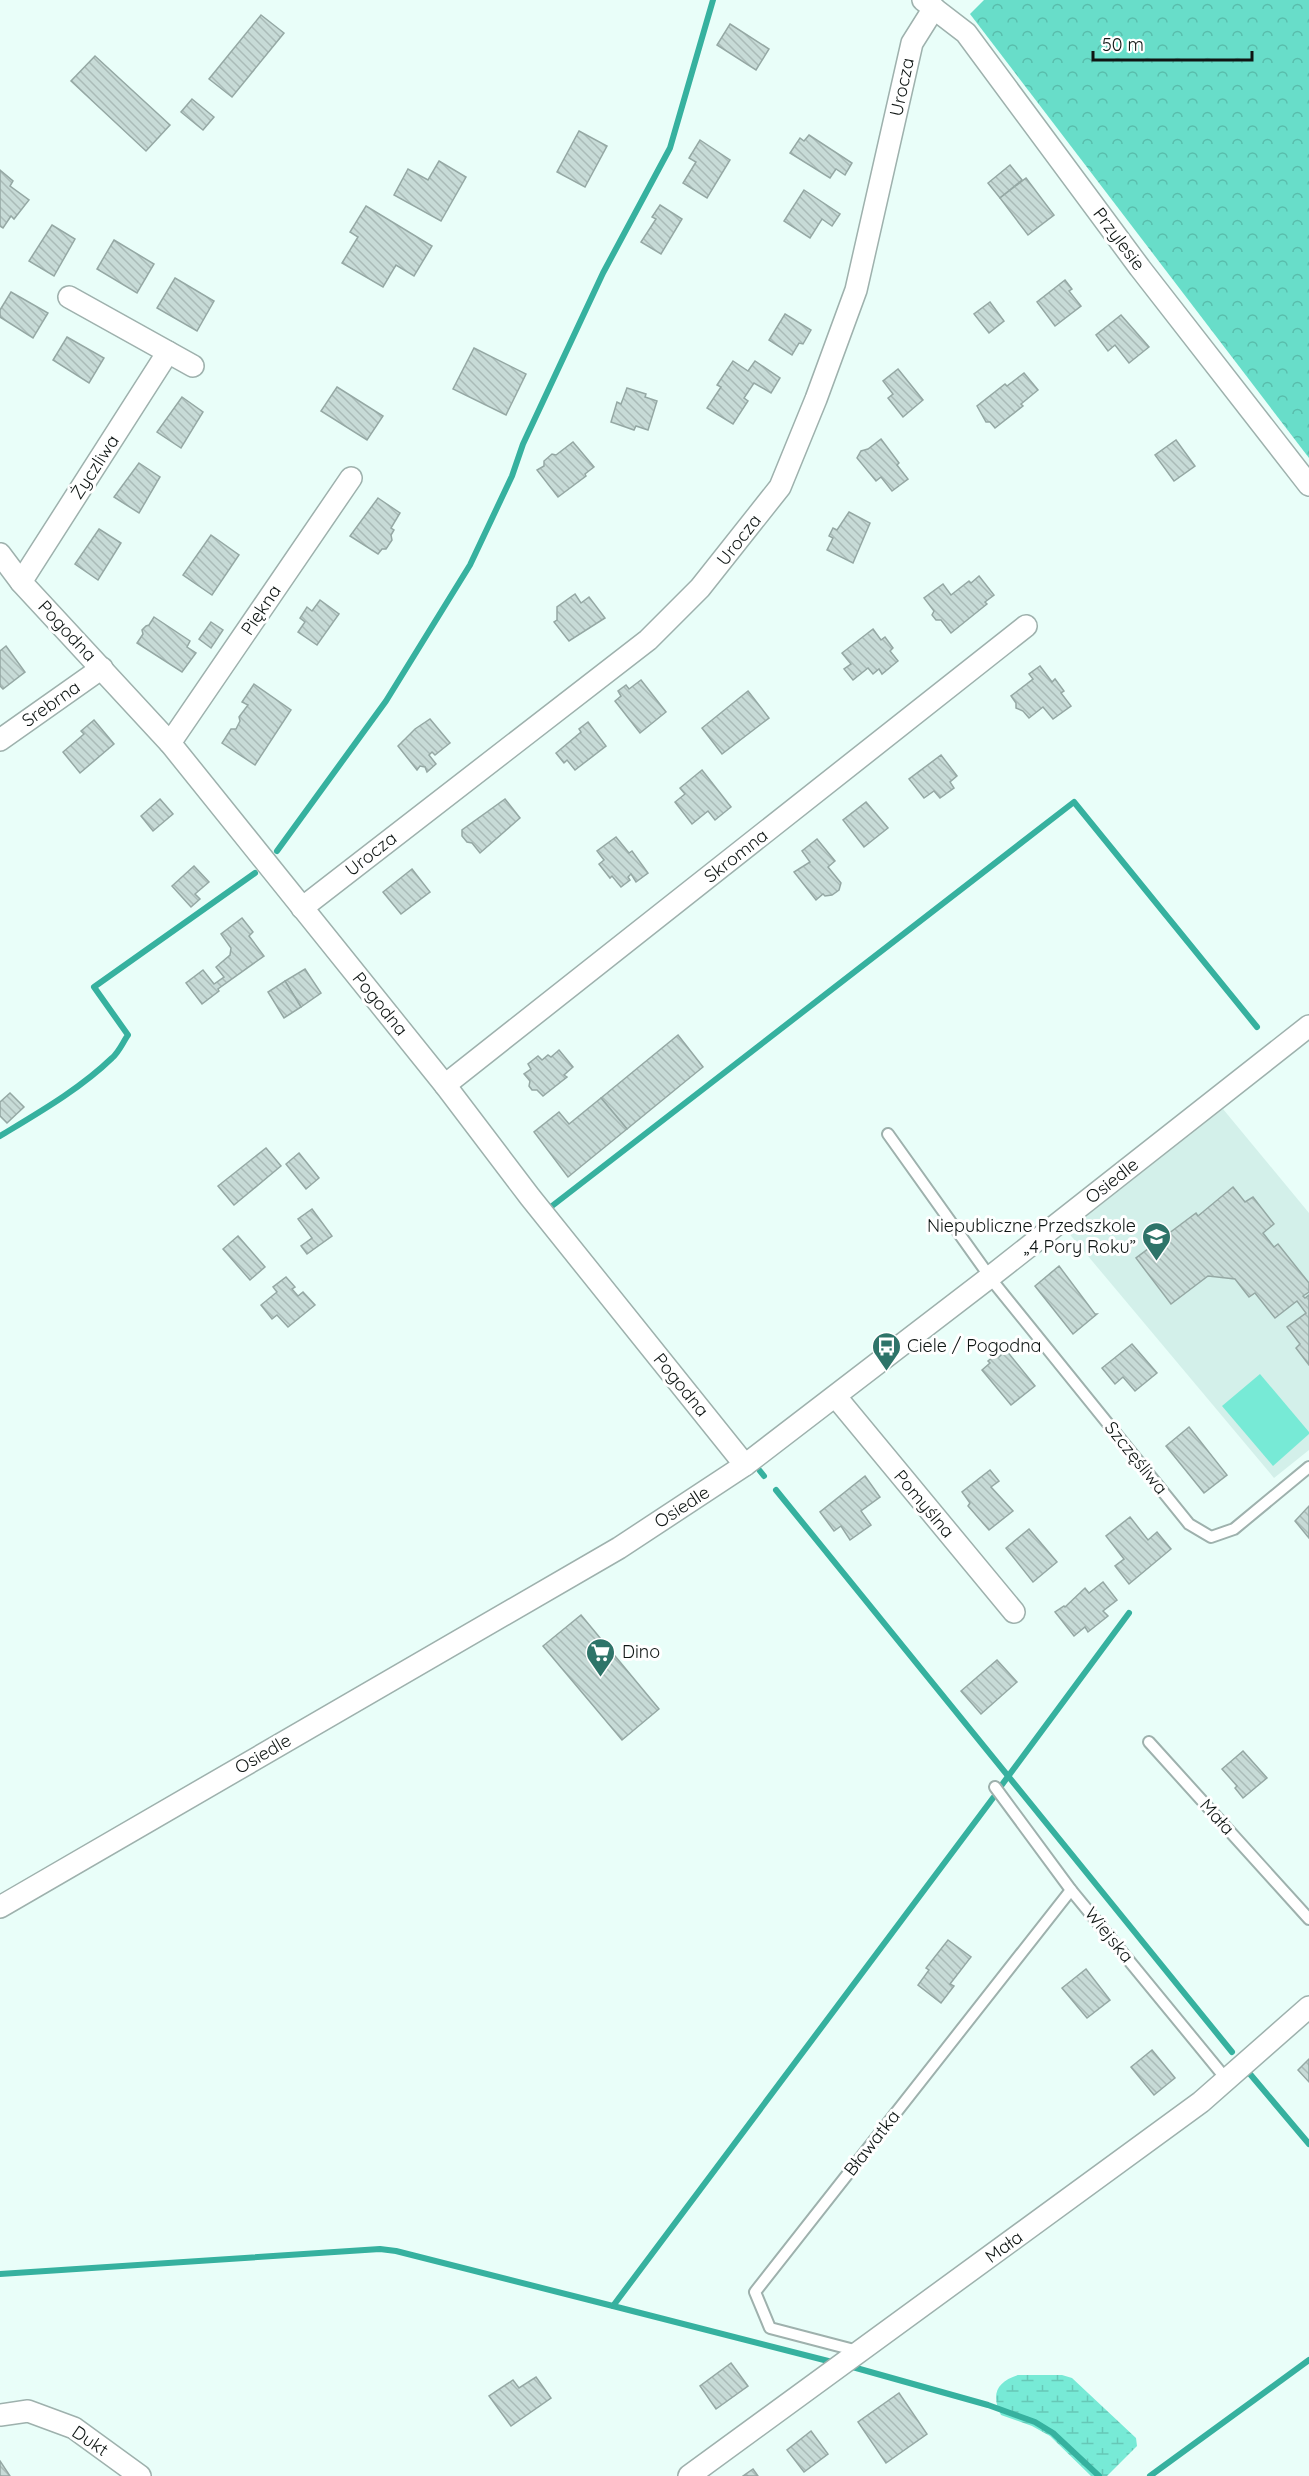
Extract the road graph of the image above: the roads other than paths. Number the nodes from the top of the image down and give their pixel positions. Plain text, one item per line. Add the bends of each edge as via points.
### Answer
1 (928, 4) edge
2 (69, 297) dead end
3 (168, 352) junction
4 (193, 366) dead end
5 (351, 477) dead end
6 (1309, 485) edge
7 (0, 554) edge
8 (21, 582) junction
9 (1026, 626) dead end
10 (102, 668) junction
11 (0, 740) edge
12 (170, 743) junction
13 (302, 908) junction
14 (1309, 1026) edge
15 (446, 1085) junction
16 (888, 1134) dead end
17 (990, 1277) junction
18 (836, 1397) junction
19 (745, 1465) junction
20 (1309, 1467) edge
21 (1014, 1612) dead end
22 (1149, 1742) dead end
23 (995, 1787) dead end
24 (1071, 1890) junction
25 (0, 1906) edge
26 (1309, 1919) edge
27 (1309, 2007) edge
28 (1227, 2080) junction
29 (861, 2352) junction
30 (0, 2415) edge
31 (140, 2476) edge
32 (689, 2476) edge

1 - 6 street, Przylesie via 966,33 1140,268
1 - 13 street, Urocza via 912,43 856,290 780,487 700,588 648,640
2 - 3 street
3 - 4 street
3 - 8 street, Życzliwa
5 - 12 street, Piękna
7 - 8 street, Pogodna
8 - 10 street, Pogodna
9 - 15 street, Skromna
10 - 11 street, Srebrna
10 - 12 street, Pogodna
12 - 13 street, Pogodna
13 - 15 street, Pogodna
14 - 17 street, Osiedle
15 - 19 street, Pogodna via 530,1197
16 - 17 lane, Szczęśliwa
17 - 18 street, Osiedle
17 - 20 lane, Szczęśliwa via 1189,1524 1211,1537 1234,1529
18 - 19 street, Osiedle
18 - 21 street, Pomyślna
19 - 25 street, Osiedle via 619,1548
22 - 26 lane, Mała
23 - 24 lane, Wiejska
24 - 28 lane, Wiejska
24 - 29 lane, Bławatka via 755,2292 770,2328
27 - 28 street, Mała
28 - 29 street, Mała
29 - 32 street, Mała
30 - 31 street, Dukt via 28,2412 74,2428

